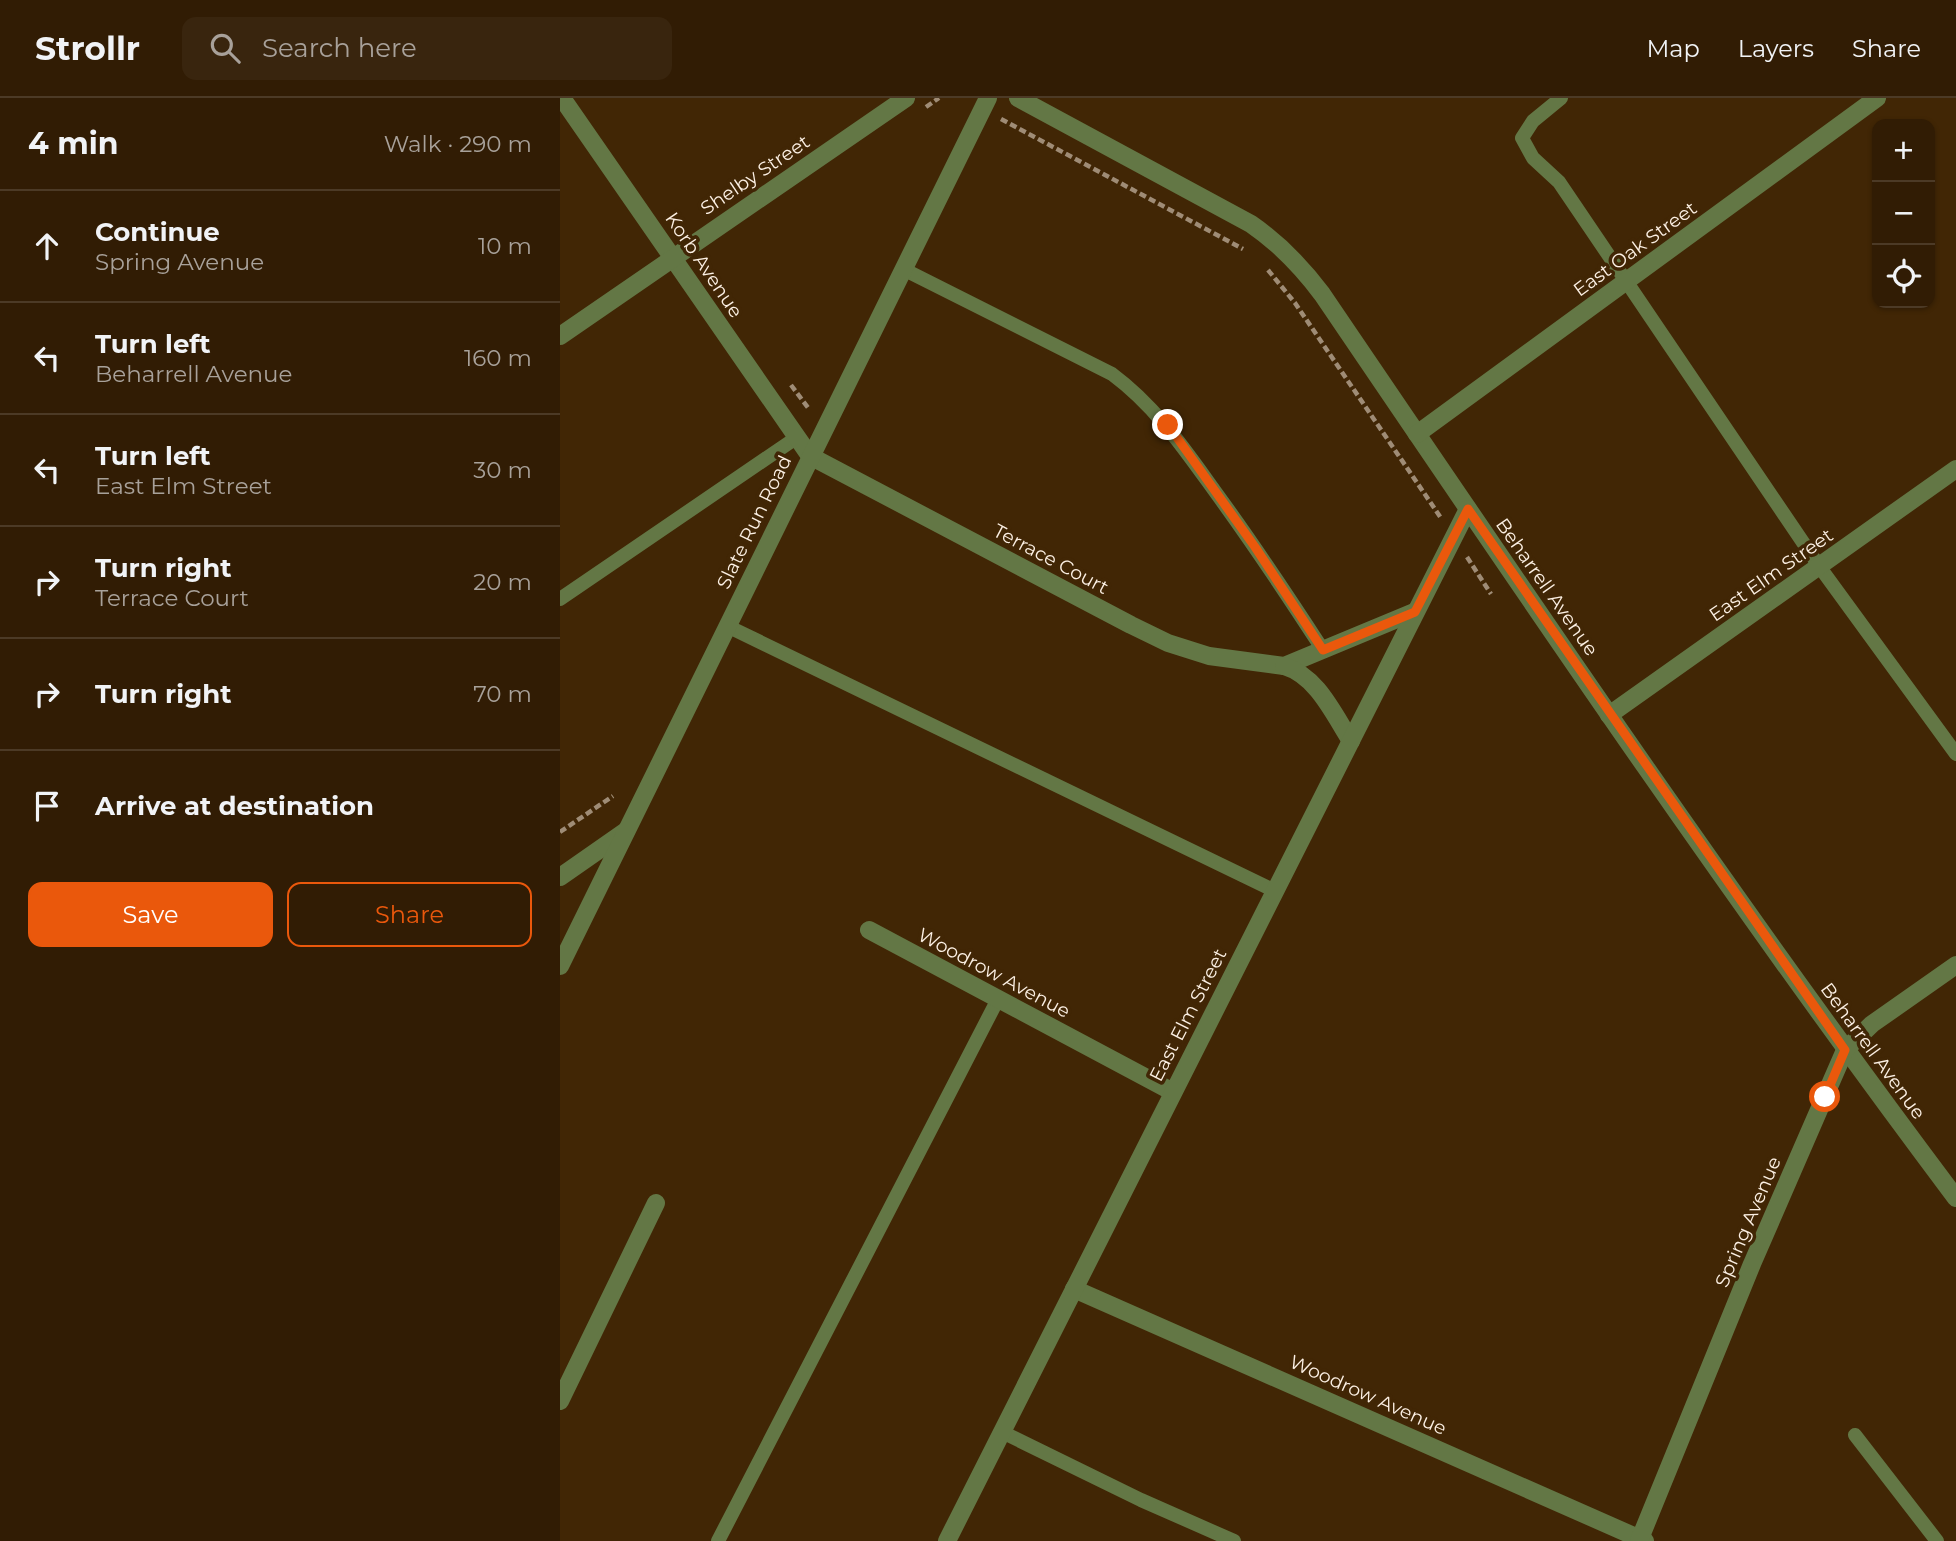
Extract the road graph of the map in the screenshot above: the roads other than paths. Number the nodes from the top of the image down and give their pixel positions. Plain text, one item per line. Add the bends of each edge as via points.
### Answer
1 (562, 98) edge
2 (906, 98) edge
3 (1018, 98) edge
4 (1562, 98) edge
5 (1877, 98) edge
6 (985, 103) edge
7 (674, 256) junction
8 (903, 269) junction
9 (1625, 282) junction
10 (560, 336) edge
11 (1417, 434) junction
12 (796, 438) junction
13 (810, 456) junction
14 (1956, 469) edge
15 (1468, 509) junction
16 (1819, 566) junction
17 (560, 599) edge
18 (1415, 612) junction
19 (727, 626) junction
20 (1323, 650) junction
21 (1284, 666) junction
22 (1609, 715) junction
23 (1351, 741) junction
24 (1956, 754) edge
25 (626, 831) junction
26 (560, 877) edge
27 (1275, 891) junction
28 (869, 930) dead end
29 (561, 958) edge
30 (1956, 965) edge
31 (998, 999) junction
32 (1845, 1050) junction
33 (1173, 1092) junction
34 (1956, 1198) edge
35 (656, 1203) dead end
36 (1074, 1289) junction
37 (560, 1401) edge
38 (1002, 1432) junction
39 (1855, 1435) dead end
40 (1212, 1537) edge
41 (1642, 1540) edge
42 (718, 1541) edge
43 (947, 1541) edge
44 (1234, 1541) edge
45 (1937, 1541) edge

1 - 7 street, Korb Avenue
2 - 7 street, Shelby Street
3 - 11 street, Beharrell Avenue via 1275,240 1322,294
4 - 9 lane via 1533,121 1522,138 1533,158 1559,182
5 - 9 street, East Oak Street
6 - 8 street, Slate Run Road
7 - 10 street, Shelby Street
7 - 12 street, Korb Avenue
8 - 13 street, Slate Run Road
8 - 20 lane via 1112,374 1138,393 1168,425
9 - 11 street, East Oak Street
9 - 16 lane
11 - 15 street, Beharrell Avenue
12 - 13 street, Korb Avenue
12 - 17 lane
13 - 19 street, Slate Run Road
13 - 21 street, Terrace Court via 1168,643 1209,656
14 - 16 street, East Elm Street
15 - 18 street, East Elm Street
15 - 22 street, Beharrell Avenue
16 - 22 street, East Elm Street
16 - 24 lane
18 - 20 street, Terrace Court
18 - 23 street, East Elm Street
19 - 25 street, Slate Run Road
19 - 27 lane
20 - 21 street, Terrace Court
21 - 23 street, Terrace Court via 1312,682
22 - 32 street, Beharrell Avenue
23 - 27 street, East Elm Street
25 - 26 street
25 - 29 street, Slate Run Road
27 - 33 street, East Elm Street
28 - 31 street, Woodrow Avenue
30 - 32 street, Spring Avenue via 1872,1024
31 - 33 street, Woodrow Avenue
31 - 42 lane
32 - 34 street, Beharrell Avenue
32 - 41 street, Spring Avenue via 1752,1264
33 - 36 street, East Elm Street
35 - 37 street
36 - 38 street, East Elm Street
36 - 41 street, Woodrow Avenue
38 - 40 lane
38 - 43 street, East Elm Street
39 - 45 lane
40 - 44 lane

